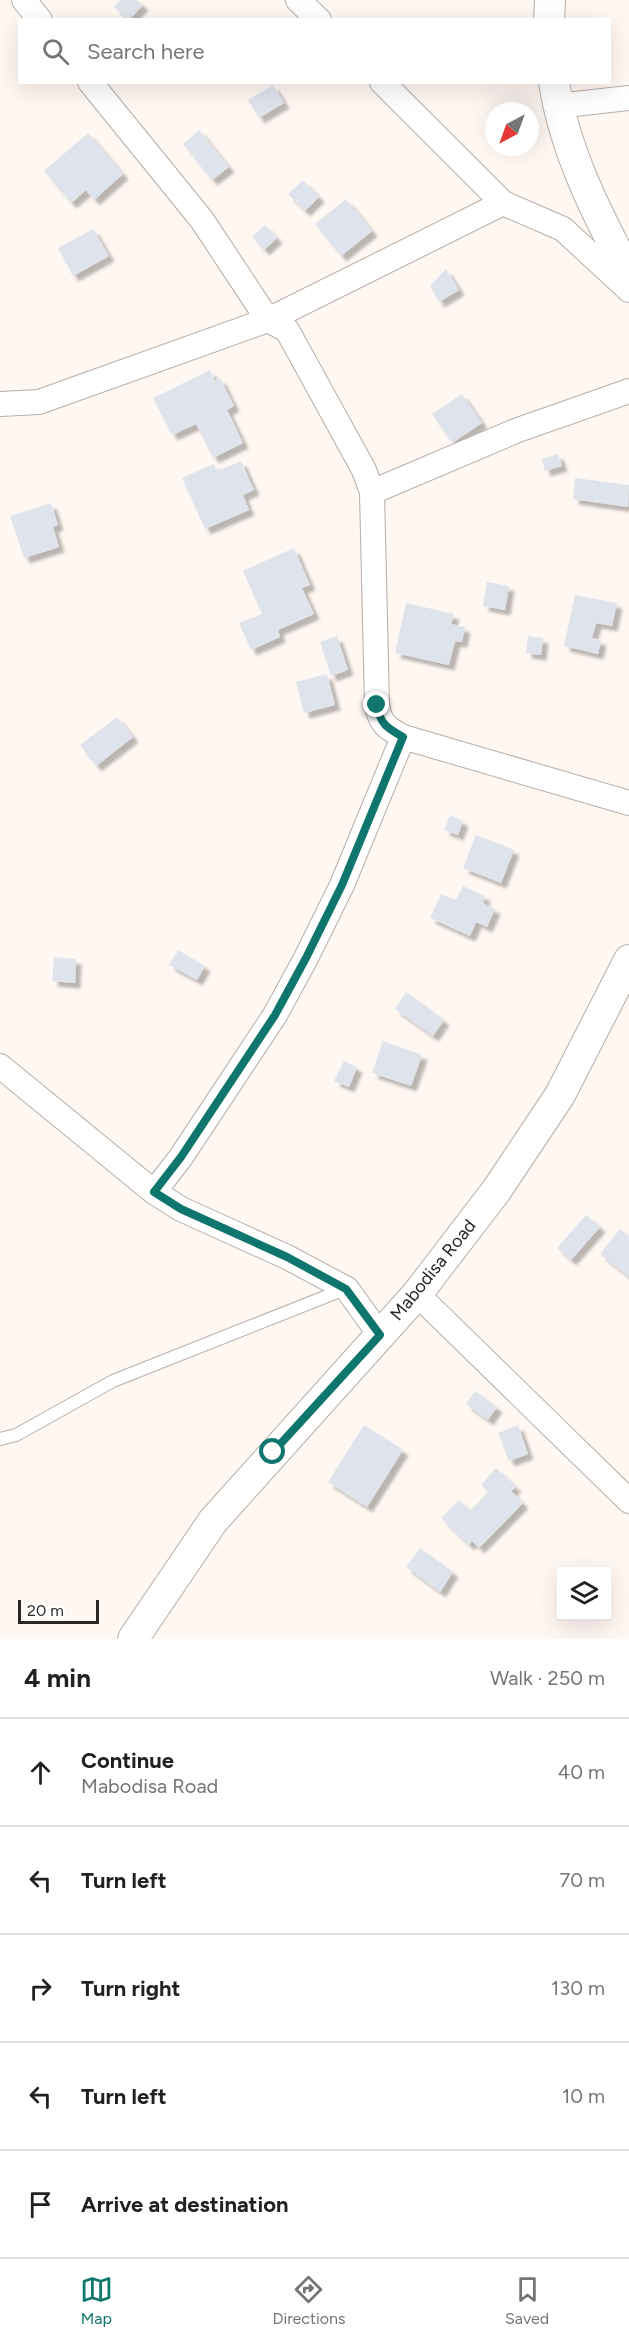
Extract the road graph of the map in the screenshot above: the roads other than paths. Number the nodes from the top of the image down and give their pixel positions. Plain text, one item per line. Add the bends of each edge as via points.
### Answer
1 (24, 0) edge
2 (298, 0) edge
3 (550, 0) edge
4 (38, 18) edge
5 (317, 18) edge
6 (549, 18) edge
7 (92, 84) edge
8 (384, 84) edge
9 (555, 94) edge
10 (629, 98) edge
11 (503, 203) junction
12 (629, 274) edge
13 (629, 290) edge
14 (268, 320) junction
15 (629, 391) edge
16 (0, 404) edge
17 (372, 492) junction
18 (403, 737) junction
19 (629, 803) edge
20 (629, 960) edge
21 (0, 1066) edge
22 (154, 1192) junction
23 (346, 1289) junction
24 (417, 1294) junction
25 (380, 1335) junction
26 (0, 1439) edge
27 (629, 1501) edge
28 (134, 1639) edge

1 - 4 street
2 - 5 street
3 - 6 street
7 - 14 street via 202,220
8 - 11 street
9 - 10 street
9 - 12 street via 605,230
11 - 13 street via 564,229
11 - 14 street
14 - 16 street via 39,402
14 - 17 street via 287,330 364,470
15 - 17 street via 518,430
17 - 18 street via 377,705 380,720
18 - 19 street
18 - 22 street via 342,885 275,1015
20 - 24 street, Mabodisa Road via 560,1095 496,1191
21 - 22 street
22 - 23 street
23 - 25 street
23 - 26 lane via 113,1381 16,1435
24 - 25 street, Mabodisa Road
24 - 27 street
25 - 28 street, Mabodisa Road via 213,1521

